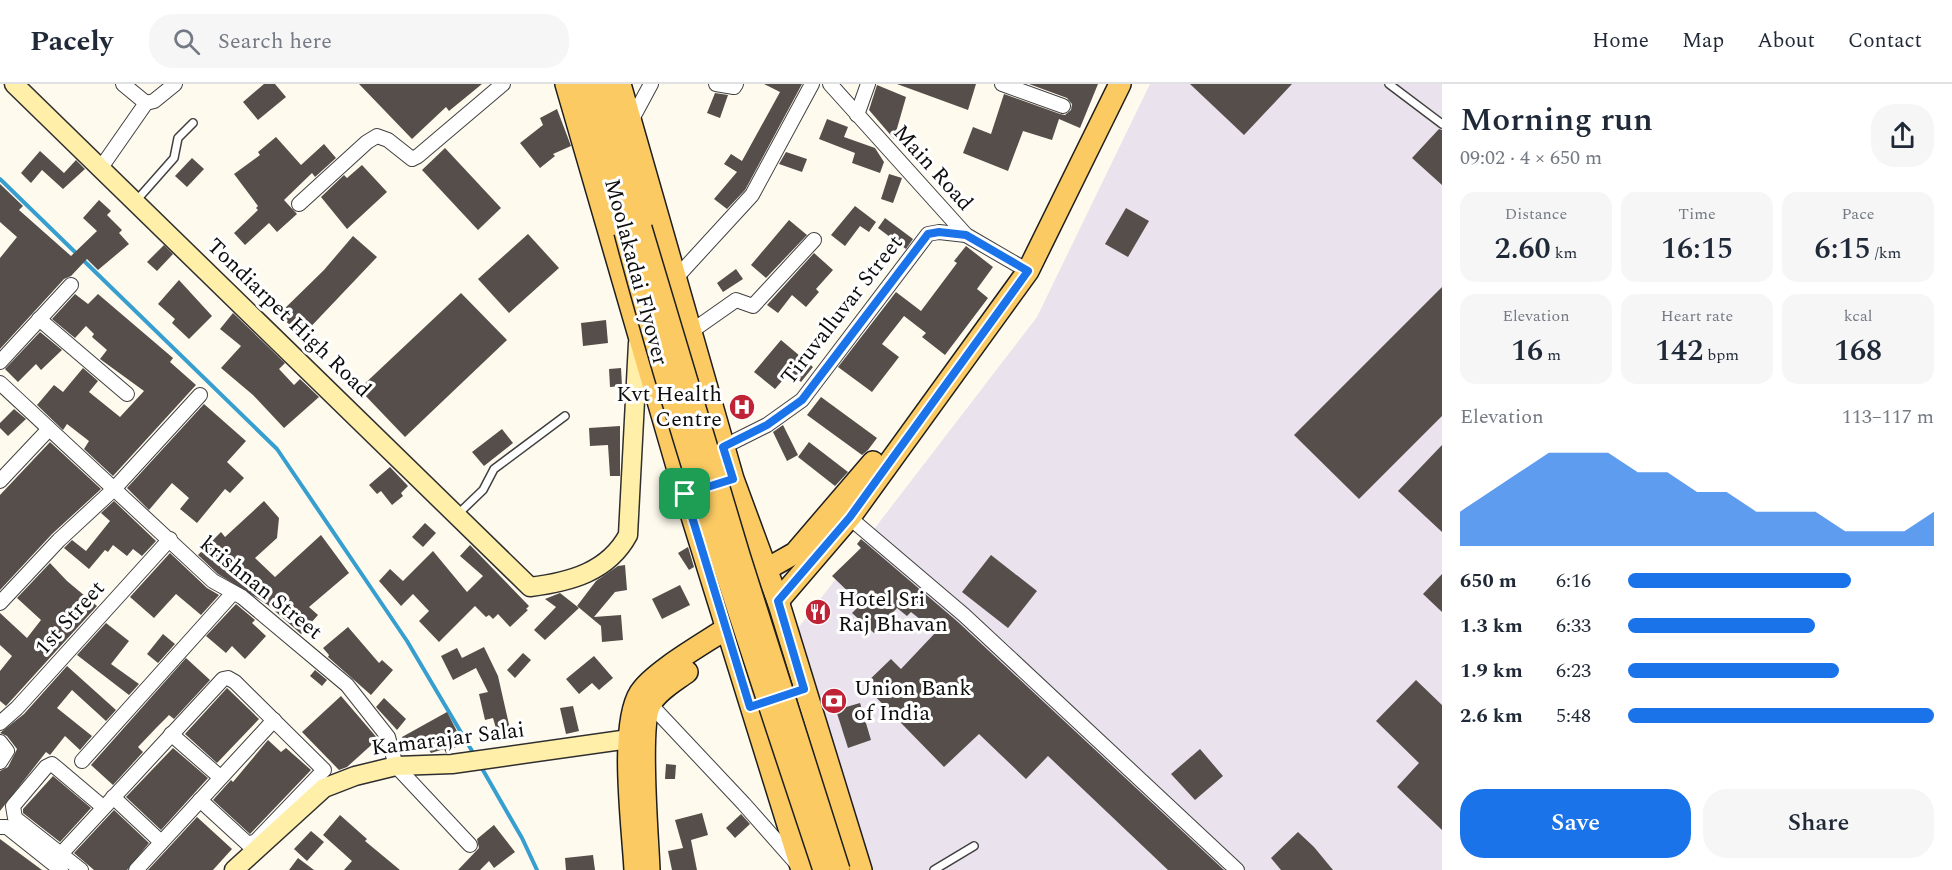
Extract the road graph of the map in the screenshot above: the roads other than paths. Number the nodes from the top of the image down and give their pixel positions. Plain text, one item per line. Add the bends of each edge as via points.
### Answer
1 (14, 84) edge
2 (123, 84) edge
3 (175, 84) edge
4 (503, 84) edge
5 (566, 84) edge
6 (585, 84) edge
7 (603, 84) edge
8 (620, 84) edge
9 (651, 84) edge
10 (716, 84) edge
11 (736, 84) edge
12 (812, 84) edge
13 (830, 84) edge
14 (868, 84) edge
15 (1002, 84) edge
16 (1104, 84) edge
17 (1120, 84) edge
18 (1389, 84) edge
19 (146, 103) junction
20 (1063, 106) dead end
21 (857, 115) junction
22 (192, 123) dead end
23 (630, 123) junction
24 (1442, 124) edge
25 (100, 169) junction
26 (134, 202) junction
27 (298, 204) dead end
28 (633, 230) junction
29 (966, 235) junction
30 (814, 240) dead end
31 (1023, 268) junction
32 (674, 279) junction
33 (71, 285) dead end
34 (39, 319) junction
35 (689, 333) junction
36 (638, 336) junction
37 (0, 362) edge
38 (0, 383) edge
39 (127, 394) dead end
40 (200, 396) dead end
41 (565, 416) dead end
42 (49, 429) junction
43 (723, 447) junction
44 (733, 479) junction
45 (0, 481) edge
46 (113, 490) junction
47 (685, 494) junction
48 (843, 512) junction
49 (457, 515) junction
50 (170, 539) junction
51 (767, 569) junction
52 (233, 593) junction
53 (778, 601) junction
54 (0, 603) edge
55 (729, 633) junction
56 (804, 689) junction
57 (650, 704) junction
58 (750, 707) junction
59 (274, 720) junction
60 (0, 723) edge
61 (171, 734) junction
62 (629, 739) junction
63 (0, 742) edge
64 (82, 761) dead end
65 (0, 762) edge
66 (396, 766) junction
67 (220, 777) junction
68 (200, 800) junction
69 (108, 802) junction
70 (0, 827) edge
71 (161, 842) junction
72 (470, 845) dead end
73 (974, 846) dead end
74 (60, 855) junction
75 (61, 870) edge
76 (81, 870) edge
77 (136, 870) edge
78 (234, 870) edge
79 (635, 870) edge
80 (649, 870) edge
81 (802, 870) edge
82 (824, 870) edge
83 (839, 870) edge
84 (861, 870) edge
85 (934, 870) edge
86 (1237, 870) edge

1 - 25 street, Tondiarpet High Road
2 - 19 street
3 - 19 street
4 - 27 street via 418,156 412,159 377,136
5 - 36 main road
6 - 28 main road, Moolakadai Flyover
7 - 28 main road, Moolakadai Flyover
8 - 23 main road
9 - 23 street
10 - 11 street
12 - 32 street via 752,195
13 - 21 street, Main Road
14 - 21 street
15 - 20 street
16 - 31 main road
17 - 31 main road
18 - 24 lane
19 - 25 street
21 - 29 street, Main Road
22 - 26 lane via 178,138 172,161
23 - 32 main road
25 - 26 street, Tondiarpet High Road
26 - 49 street, Tondiarpet High Road
28 - 82 main road, Moolakadai Flyover, bridge via 653,339
28 - 83 main road, Moolakadai Flyover, bridge
29 - 31 street, Main Road
29 - 43 street, Tiruvalluvar Street via 928,234 802,400 767,425
30 - 35 street via 753,306 736,300
31 - 48 main road
32 - 35 main road
33 - 34 street
34 - 37 street
34 - 39 street
35 - 43 main road
36 - 47 main road
36 - 49 street, Tondiarpet High Road via 628,535 619,552 564,583 530,587
38 - 42 street, krishnan Street
40 - 46 street
41 - 49 lane via 494,469 483,490
42 - 45 street
42 - 46 street, krishnan Street
43 - 44 main road
44 - 47 main road
44 - 51 main road
46 - 50 street, krishnan Street
46 - 54 street
47 - 55 main road
48 - 51 main road via 795,553
48 - 53 main road
48 - 86 street via 972,623
50 - 52 street, krishnan Street via 213,581
50 - 60 street, 1st Street
51 - 53 main road
52 - 64 street
52 - 66 street, krishnan Street via 347,685 388,736
53 - 56 main road
55 - 57 main road
55 - 58 main road
55 - 62 main road via 654,679 639,694
56 - 58 main road
56 - 84 main road
57 - 80 main road via 644,737
57 - 81 street
58 - 81 main road
59 - 61 street via 228,678
59 - 67 street
59 - 68 street via 322,766 322,775 256,841 248,844
61 - 67 street
61 - 69 street
62 - 66 street, Kamarajar Salai via 452,764
62 - 79 main road
63 - 65 street via 7,751
66 - 72 street
66 - 78 street, Kamarajar Salai via 324,788
67 - 68 street
68 - 71 street
69 - 71 street
69 - 74 street
69 - 74 street via 58,767 46,767 13,806 12,813
70 - 75 street via 6,827
71 - 77 street
73 - 85 lane
74 - 76 street

